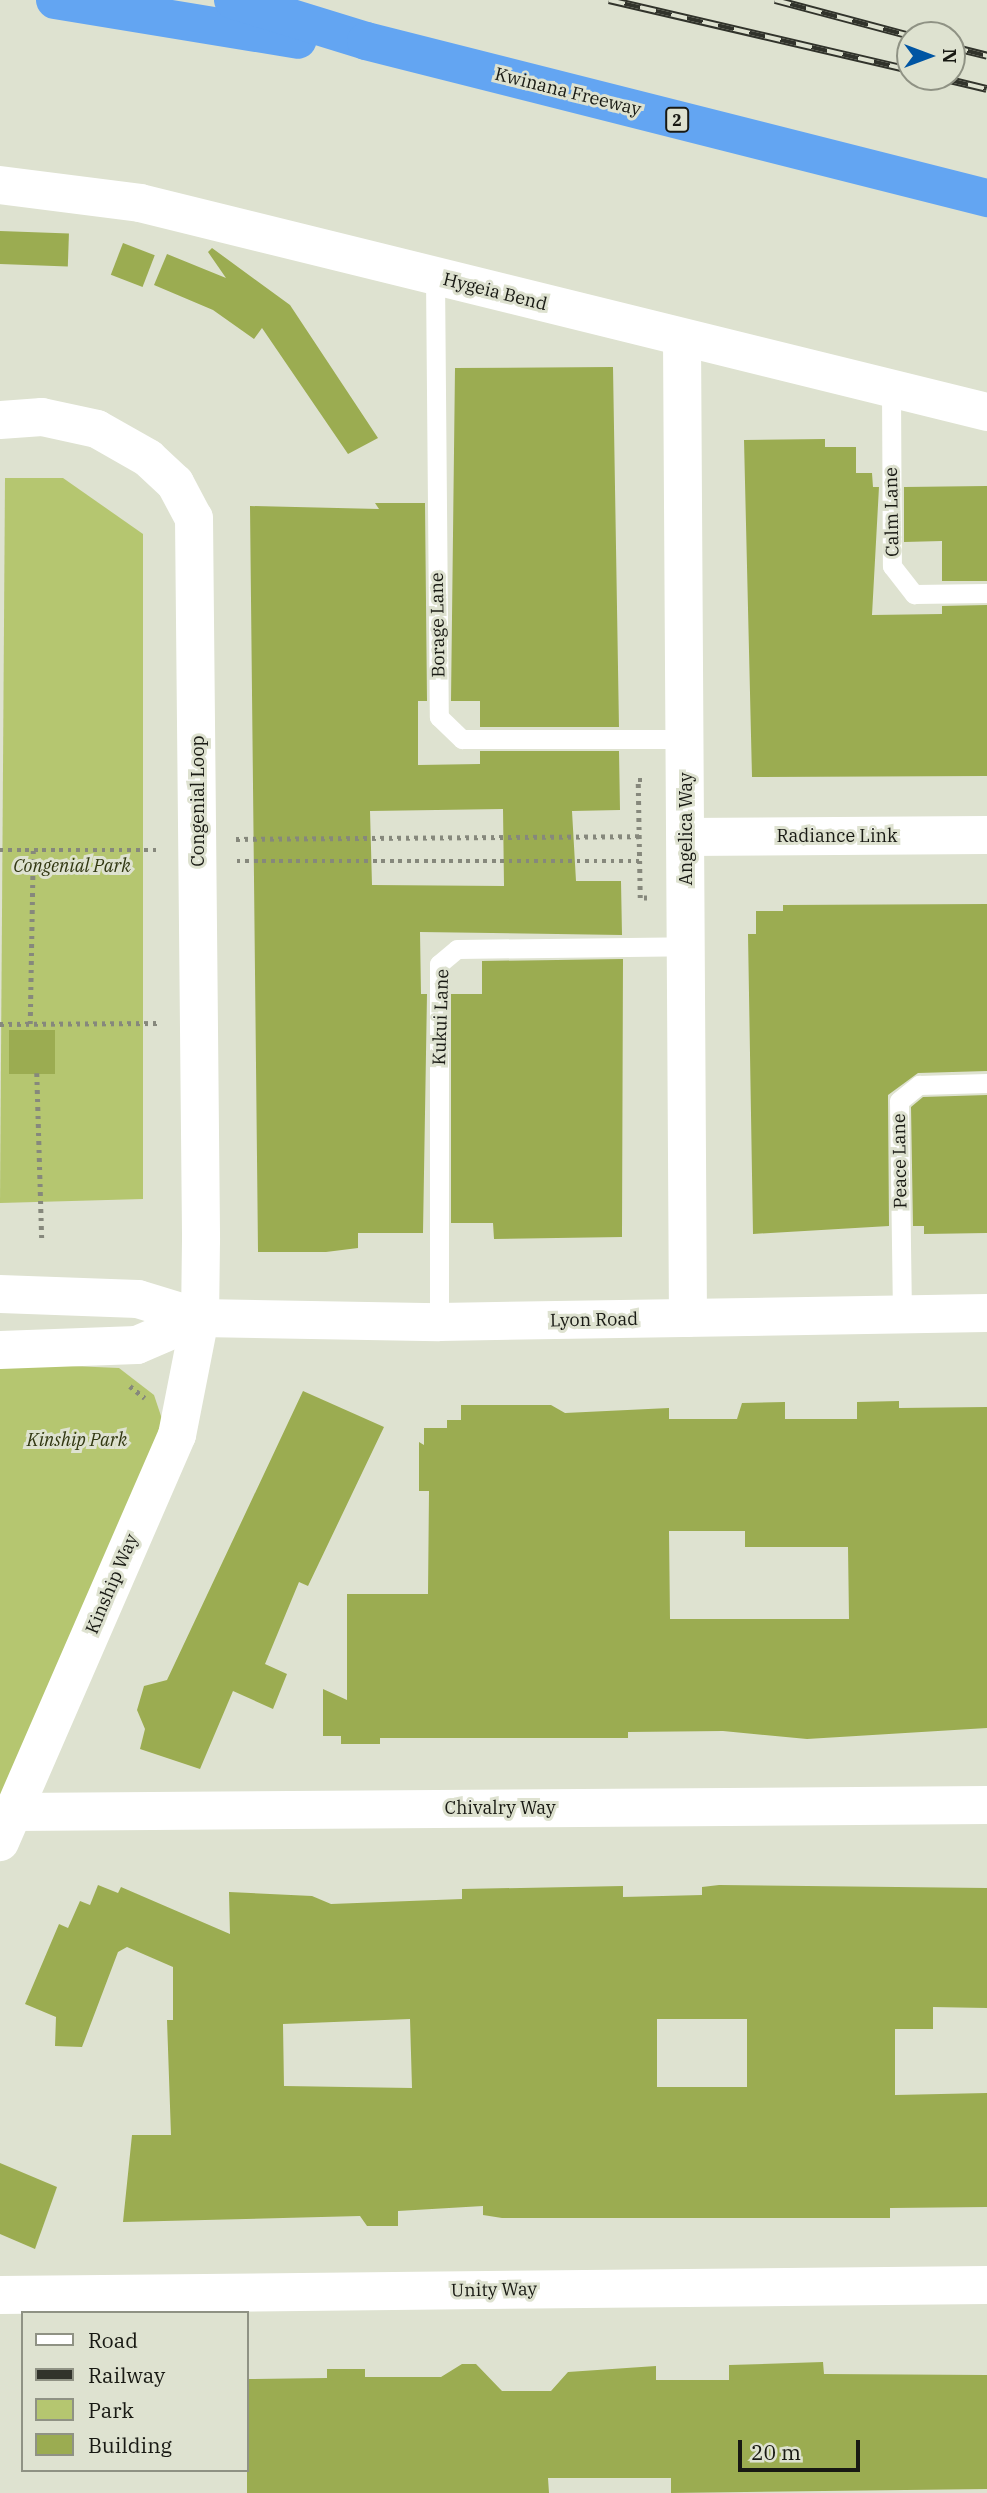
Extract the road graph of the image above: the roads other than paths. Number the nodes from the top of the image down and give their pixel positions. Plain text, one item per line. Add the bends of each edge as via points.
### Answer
1 (55, 0) edge
2 (233, 0) edge
3 (366, 41) junction
4 (0, 185) edge
5 (987, 198) edge
6 (435, 277) junction
7 (681, 339) junction
8 (891, 390) junction
9 (987, 412) edge
10 (0, 419) edge
11 (987, 593) edge
12 (686, 740) junction
13 (987, 835) edge
14 (686, 837) junction
15 (687, 946) junction
16 (987, 1083) edge
17 (0, 1294) edge
18 (987, 1313) edge
19 (902, 1315) junction
20 (200, 1318) junction
21 (688, 1318) junction
22 (439, 1322) junction
23 (0, 1350) edge
24 (987, 1805) edge
25 (7, 1827) edge
26 (987, 2285) edge
27 (0, 2295) edge

1 - 3 highway, 2 via 293,40
2 - 3 highway, Kwinana Freeway / 2
3 - 5 highway, Kwinana Freeway / 2
4 - 6 street, Hygeia Bend via 140,203
6 - 7 street, Hygeia Bend
6 - 12 lane, Borage Lane via 439,717 462,740
7 - 8 street, Hygeia Bend
7 - 12 street, Angelica Way
8 - 9 street, Hygeia Bend
8 - 11 lane, Calm Lane via 892,566 914,594
10 - 20 street, Congenial Loop via 43,417 97,429 148,458 175,483 194,518
12 - 14 street, Angelica Way
13 - 14 street, Radiance Link
14 - 15 street, Angelica Way
15 - 21 street, Angelica Way
15 - 22 lane, Kukui Lane via 457,949 439,964
16 - 19 lane, Peace Lane via 919,1084 900,1101
17 - 20 street, Lyon Road via 138,1299
18 - 19 street, Lyon Road
19 - 21 street, Lyon Road
20 - 22 street, Lyon Road
20 - 23 street, Lyon Road via 137,1345
20 - 25 street, Kinship Way via 177,1435
21 - 22 street, Lyon Road
24 - 25 street, Chivalry Way
26 - 27 street, Unity Way

